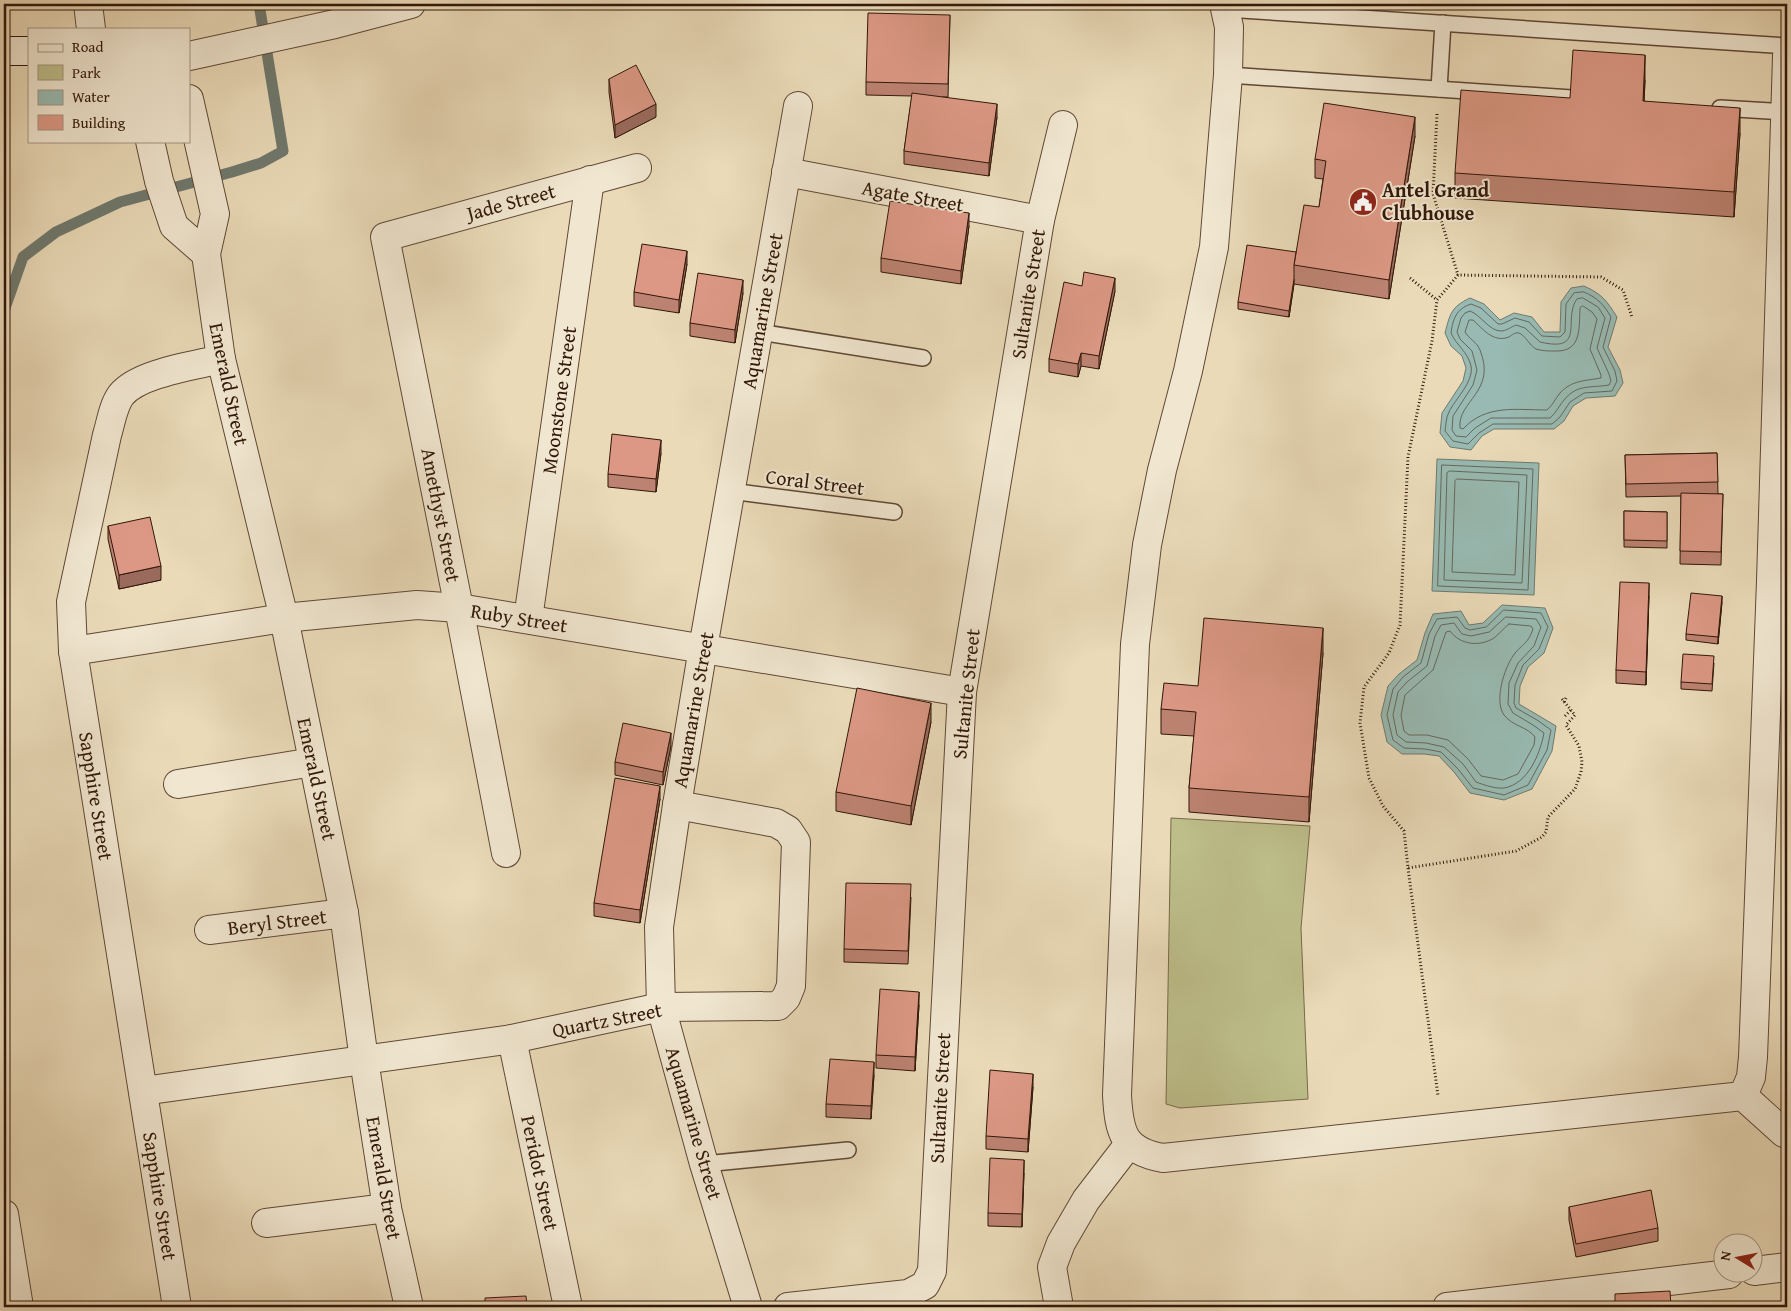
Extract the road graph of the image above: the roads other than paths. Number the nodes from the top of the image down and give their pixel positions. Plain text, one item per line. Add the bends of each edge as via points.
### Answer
1 (88, 4) edge
2 (411, 4) edge
3 (1225, 6) edge
4 (1444, 23) junction
5 (91, 28) edge
6 (1787, 46) edge
7 (4, 51) edge
8 (28, 52) edge
9 (201, 54) edge
10 (1787, 56) edge
11 (1228, 75) junction
12 (1439, 89) junction
13 (1572, 98) edge
14 (190, 103) edge
15 (798, 106) dead end
16 (1710, 107) edge
17 (1786, 112) junction
18 (1063, 125) dead end
19 (150, 142) edge
20 (636, 168) dead end
21 (786, 172) junction
22 (590, 180) junction
23 (1040, 220) junction
24 (385, 237) joint
25 (206, 254) junction
26 (758, 332) junction
27 (923, 358) dead end
28 (221, 359) junction
29 (730, 491) junction
30 (894, 512) dead end
31 (459, 608) junction
32 (284, 618) junction
33 (528, 619) junction
34 (703, 648) junction
35 (73, 651) junction
36 (962, 692) junction
37 (314, 762) junction
38 (178, 784) dead end
39 (677, 805) junction
40 (506, 853) dead end
41 (344, 913) junction
42 (209, 930) dead end
43 (661, 1007) junction
44 (512, 1039) junction
45 (364, 1060) junction
46 (143, 1091) junction
47 (1743, 1096) junction
48 (1787, 1134) edge
49 (1129, 1144) junction
50 (848, 1150) dead end
51 (704, 1164) junction
52 (388, 1208) junction
53 (4, 1214) edge
54 (266, 1223) dead end
55 (7, 1251) edge
56 (1787, 1266) edge
57 (1764, 1269) edge
58 (1714, 1276) edge
59 (19, 1307) edge
60 (177, 1307) edge
61 (409, 1307) edge
62 (568, 1307) edge
63 (748, 1307) edge
64 (788, 1307) edge
65 (1058, 1307) edge
66 (1448, 1307) edge

1 - 5 street
2 - 9 street
3 - 4 lane
3 - 11 street via 1229,27
4 - 6 lane
4 - 12 lane
7 - 8 street
10 - 17 street
11 - 12 lane
11 - 49 street via 1214,248 1157,498 1135,644 1117,1095 1118,1122
12 - 13 lane
14 - 25 street, Emerald Street via 215,214
15 - 21 street, Aquamarine Street
16 - 17 lane
17 - 47 street via 1753,1057 1751,1078
18 - 23 street, Sultanite Street
19 - 25 street via 174,226
20 - 22 street, Jade Street
21 - 23 street, Agate Street
21 - 26 street, Aquamarine Street
22 - 24 street, Jade Street
22 - 33 street, Moonstone Street
23 - 36 street, Sultanite Street
24 - 31 street, Amethyst Street
25 - 28 street, Emerald Street
26 - 27 lane
26 - 29 street, Aquamarine Street
28 - 32 street, Emerald Street
28 - 35 street, Sapphire Street via 144,378 120,397 107,435 71,602
29 - 30 lane, Coral Street
29 - 34 street, Aquamarine Street
31 - 32 street, Ruby Street via 416,605
31 - 33 street, Ruby Street
31 - 40 street, Amethyst Street
32 - 35 street, Ruby Street
32 - 37 street, Emerald Street
33 - 34 street, Ruby Street
34 - 36 street, Ruby Street
34 - 39 street, Aquamarine Street
35 - 46 street, Sapphire Street
36 - 64 street, Sultanite Street via 932,1271 925,1285 908,1294
37 - 38 street
37 - 41 street, Emerald Street
39 - 43 street, Aquamarine Street via 659,927
39 - 43 street, Quartz Street via 776,823 788,830 796,842 791,986 778,1006
41 - 42 street, Beryl Street
41 - 45 street, Emerald Street
43 - 44 street, Quartz Street
43 - 51 street, Aquamarine Street
44 - 45 street, Quartz Street
44 - 62 street, Peridot Street
45 - 46 street, Quartz Street
45 - 52 street, Emerald Street
46 - 60 street, Sapphire Street
47 - 48 street
47 - 49 street via 1163,1158 1147,1155
49 - 65 street via 1086,1200 1061,1243 1052,1267
50 - 51 lane
51 - 63 street, Aquamarine Street
52 - 54 street
52 - 61 street, Emerald Street
53 - 55 street
55 - 59 street
56 - 57 street
58 - 66 street

